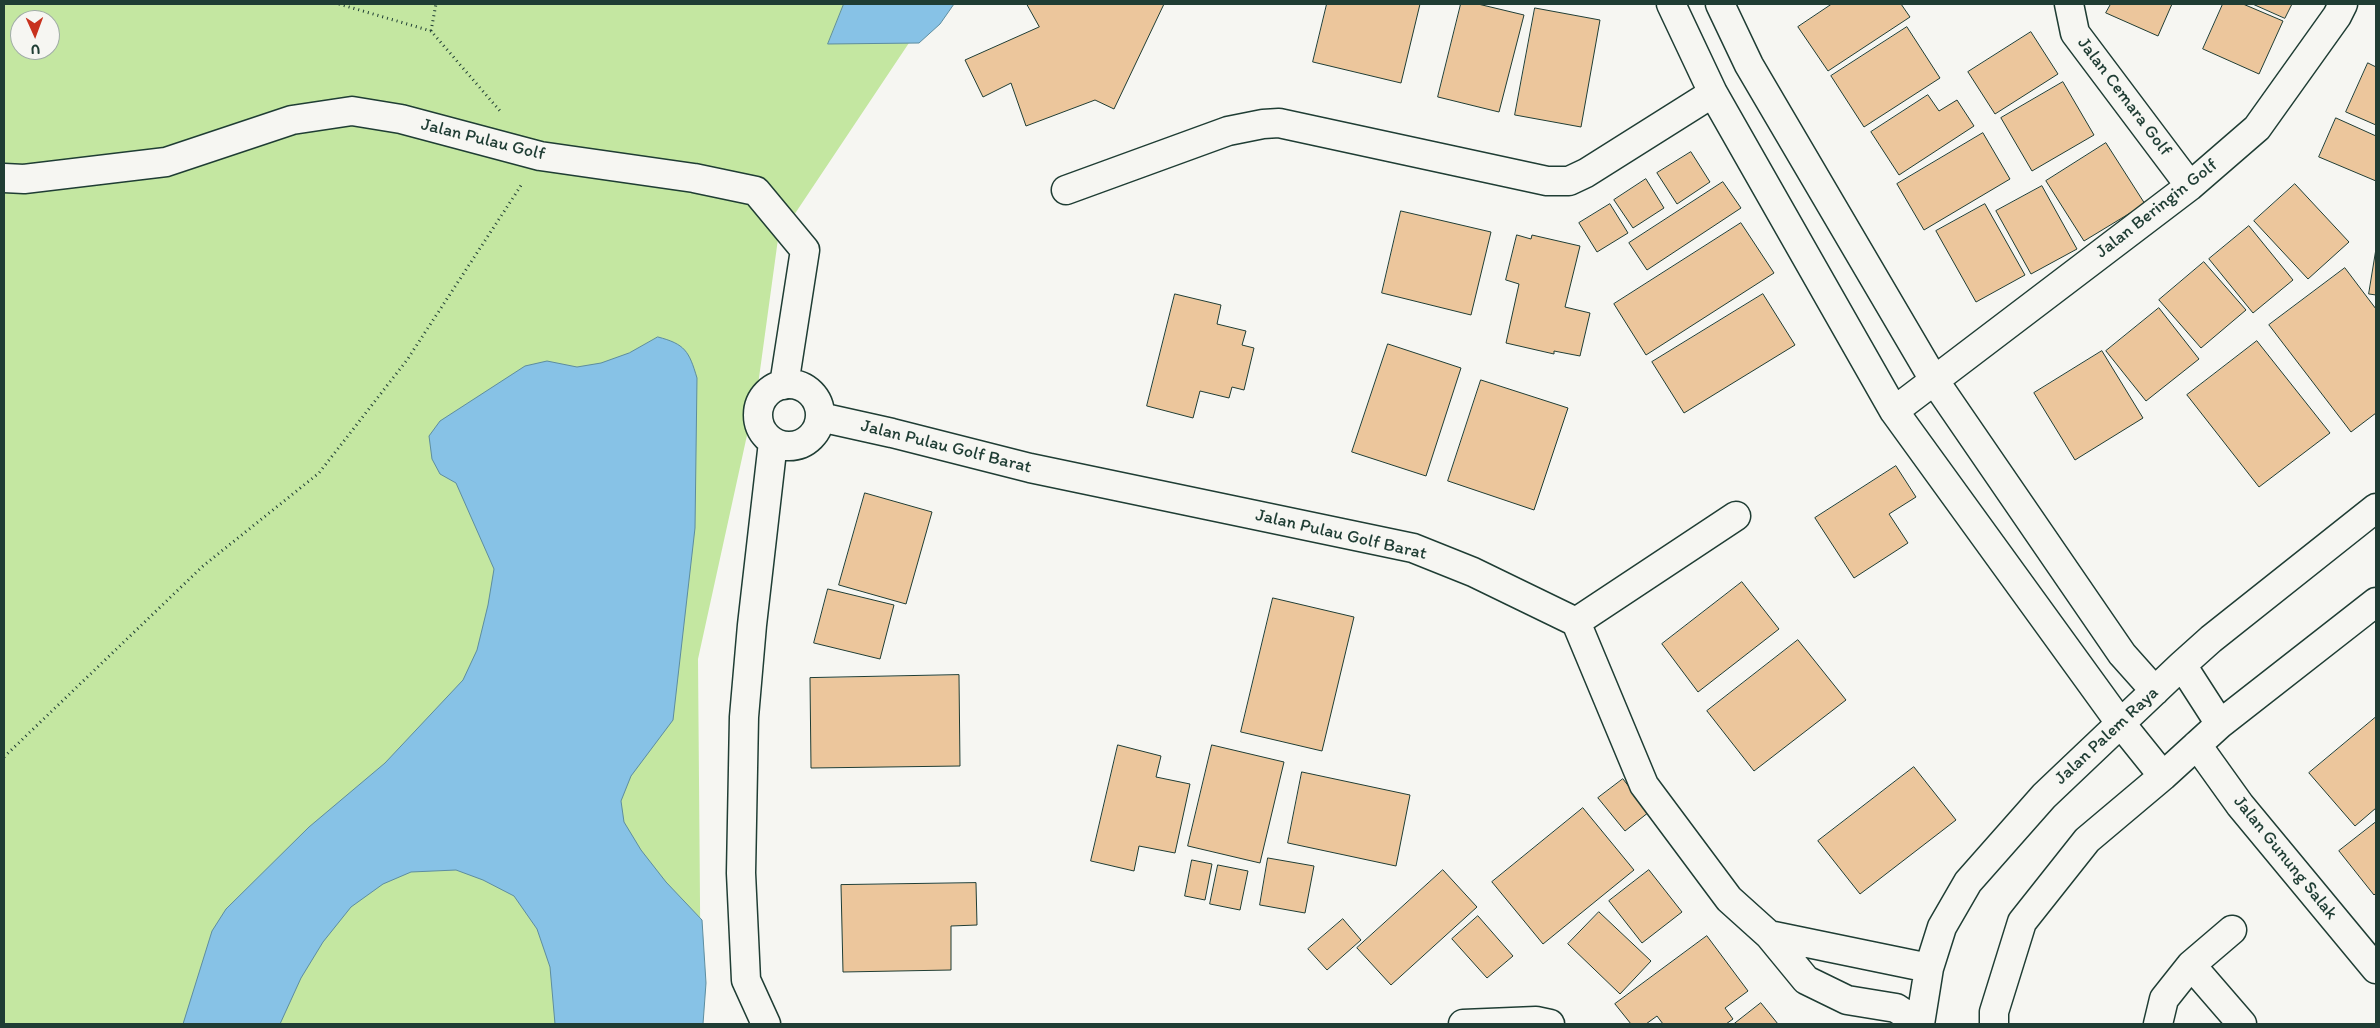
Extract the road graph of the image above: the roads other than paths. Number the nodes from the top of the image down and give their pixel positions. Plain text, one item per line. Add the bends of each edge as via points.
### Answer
1 (1671, 4) edge
2 (1720, 4) edge
3 (2069, 4) edge
4 (2343, 4) edge
5 (1713, 93) junction
6 (14, 179) edge
7 (2190, 186) junction
8 (1066, 190) dead end
9 (1934, 380) junction
10 (784, 385) junction
11 (1894, 411) junction
12 (820, 417) junction
13 (773, 442) junction
14 (2376, 508) edge
15 (1736, 516) dead end
16 (2376, 602) edge
17 (1576, 622) junction
18 (2182, 665) junction
19 (2155, 691) junction
20 (2121, 724) junction
21 (2220, 724) junction
22 (2197, 744) junction
23 (2163, 776) junction
24 (2232, 930) dead end
25 (1769, 935) junction
26 (2191, 965) junction
27 (1929, 968) junction
28 (2376, 970) edge
29 (766, 1024) edge
30 (1463, 1024) edge
31 (1550, 1024) edge
32 (1920, 1024) edge
33 (1994, 1024) edge
34 (2158, 1024) edge
35 (2242, 1024) edge

1 - 5 street
2 - 9 street via 1749,65
3 - 7 street, Jalan Cemara Golf via 2075,33
4 - 7 street, Jalan Beringin Golf via 2257,128
5 - 8 street via 1569,181 1547,181 1279,123 1228,131
5 - 11 street
6 - 10 street, Jalan Pulau Golf via 166,162 292,120 352,111 400,119 540,156 694,178 756,191 805,250
7 - 9 street, Jalan Beringin Golf
9 - 11 street, Jalan Beringin Golf
9 - 19 street via 2122,654
10 - 12 street via 805,389 814,397
10 - 13 street via 768,393 758,410 760,428
11 - 20 street
12 - 13 street via 817,428 803,443 783,446
12 - 17 street, Jalan Pulau Golf Barat via 1030,468 1413,548 1473,572
13 - 29 street via 744,717 742,853 746,980
14 - 18 street, Jalan Palem Raya
15 - 17 street
16 - 21 street
17 - 25 street via 1644,785 1729,899
18 - 19 street, Jalan Palem Raya
18 - 21 street
19 - 20 street, Jalan Palem Raya
20 - 23 street
20 - 27 street, Jalan Palem Raya via 2044,796 1968,882 1942,927
21 - 22 street
22 - 23 street
22 - 28 street, Jalan Gunung Salak via 2240,805
23 - 33 street via 2087,840 2022,922 1994,1012
24 - 26 street
25 - 27 street
25 - 32 street via 1806,980 1838,996 1896,1008
26 - 34 street via 2164,999
26 - 35 street
27 - 32 street, Jalan Palem Raya
30 - 31 street via 1536,1021

